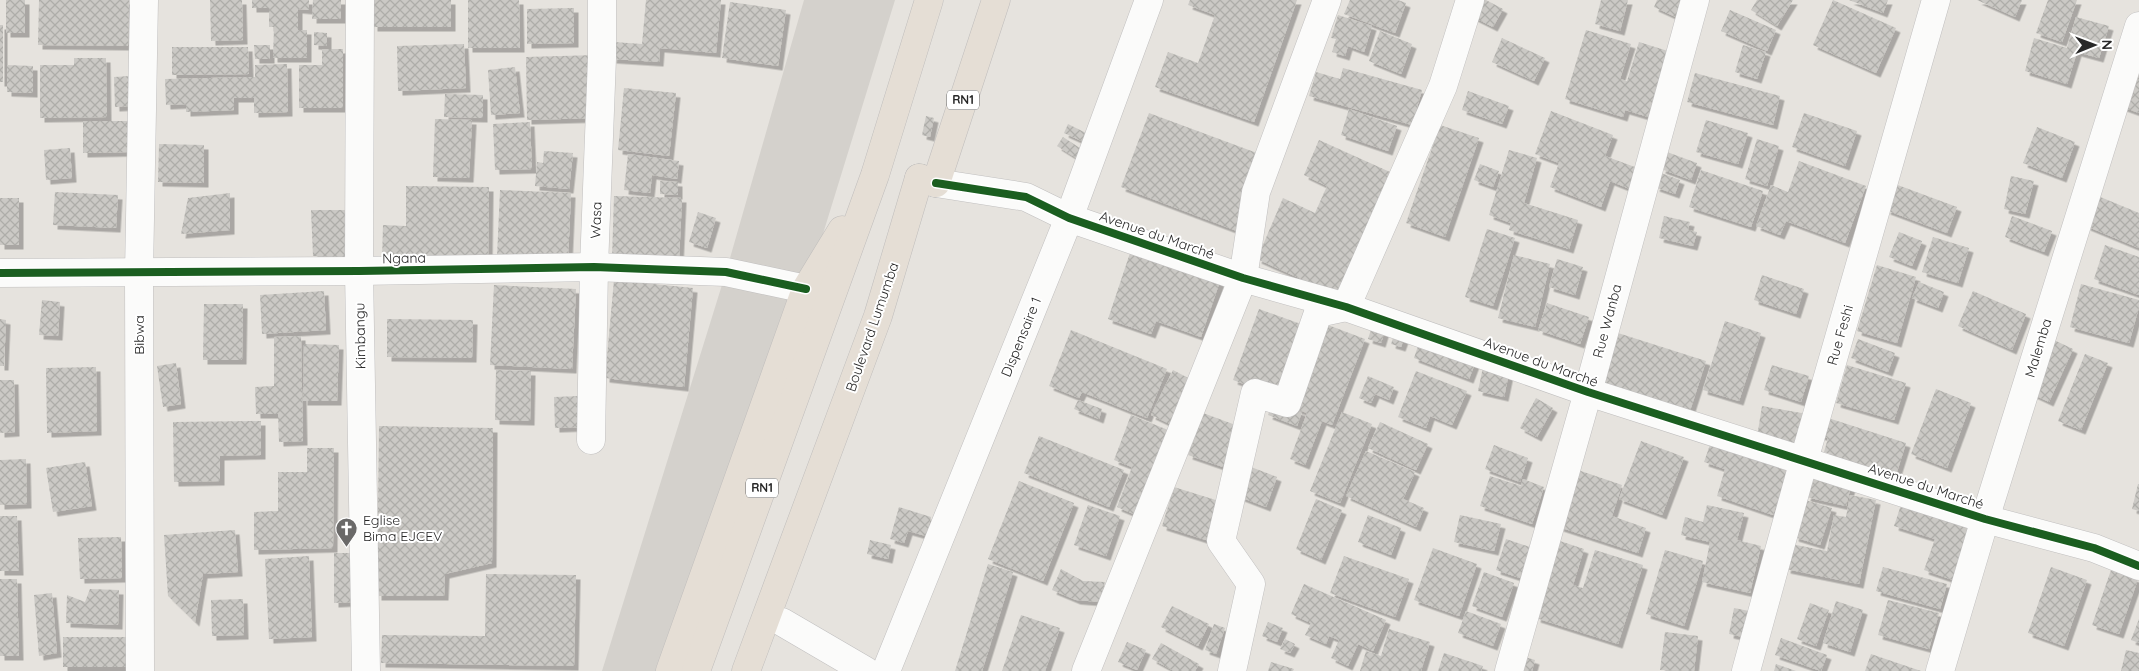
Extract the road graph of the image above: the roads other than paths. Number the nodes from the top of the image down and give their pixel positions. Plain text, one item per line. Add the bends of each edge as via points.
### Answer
1 (144, 0) edge
2 (360, 0) edge
3 (602, 0) edge
4 (929, 0) edge
5 (996, 0) edge
6 (1149, 0) edge
7 (1327, 0) edge
8 (1470, 0) edge
9 (1695, 0) edge
10 (1936, 0) edge
11 (2139, 26) edge
12 (875, 175) junction
13 (928, 180) junction
14 (1069, 218) junction
15 (594, 267) junction
16 (359, 272) junction
17 (0, 273) edge
18 (138, 273) junction
19 (1243, 278) junction
20 (806, 289) junction
21 (1346, 307) junction
22 (1588, 392) junction
23 (591, 440) dead end
24 (1804, 460) junction
25 (1985, 519) junction
26 (2139, 566) edge
27 (782, 622) junction
28 (140, 671) edge
29 (366, 671) edge
30 (670, 671) edge
31 (696, 671) edge
32 (746, 671) edge
33 (764, 671) edge
34 (866, 671) edge
35 (886, 671) edge
36 (1086, 671) edge
37 (1232, 671) edge
38 (1509, 671) edge
39 (1746, 671) edge
40 (1940, 671) edge

1 - 18 street, Bibwa
2 - 16 street, Kimbangu
3 - 15 street, Wasa
4 - 12 highway, RN1
5 - 13 highway, Boulevard Lumumba / RN1
6 - 14 street, Dispensaire 1
7 - 19 street via 1256,192
8 - 21 street via 1443,86
9 - 22 street, Rue Wanba
10 - 24 street, Rue Feshi
11 - 25 street, Malemba
12 - 20 highway
12 - 31 highway, RN1
13 - 14 street, Avenue du Marché via 1026,197
13 - 27 highway via 885,347
13 - 32 highway, Boulevard Lumumba / RN1
14 - 19 street, Avenue du Marché
14 - 35 street, Dispensaire 1
15 - 16 street, Ngana
15 - 20 street, Ngana via 726,272
15 - 23 street, Wasa
16 - 18 street, Ngana
16 - 29 street, Kimbangu
17 - 18 street, Ngana
18 - 28 street, Bibwa
19 - 21 street, Avenue du Marché
19 - 36 street
20 - 30 highway
21 - 22 street, Avenue du Marché
21 - 37 street via 1318,313 1287,403 1255,393 1221,542 1251,584
22 - 24 street, Avenue du Marché
22 - 38 street, Rue Wanba
24 - 25 street, Avenue du Marché
24 - 39 street, Rue Feshi
25 - 26 street, Avenue du Marché via 2094,548
25 - 40 street, Malemba
27 - 33 highway
27 - 34 street

